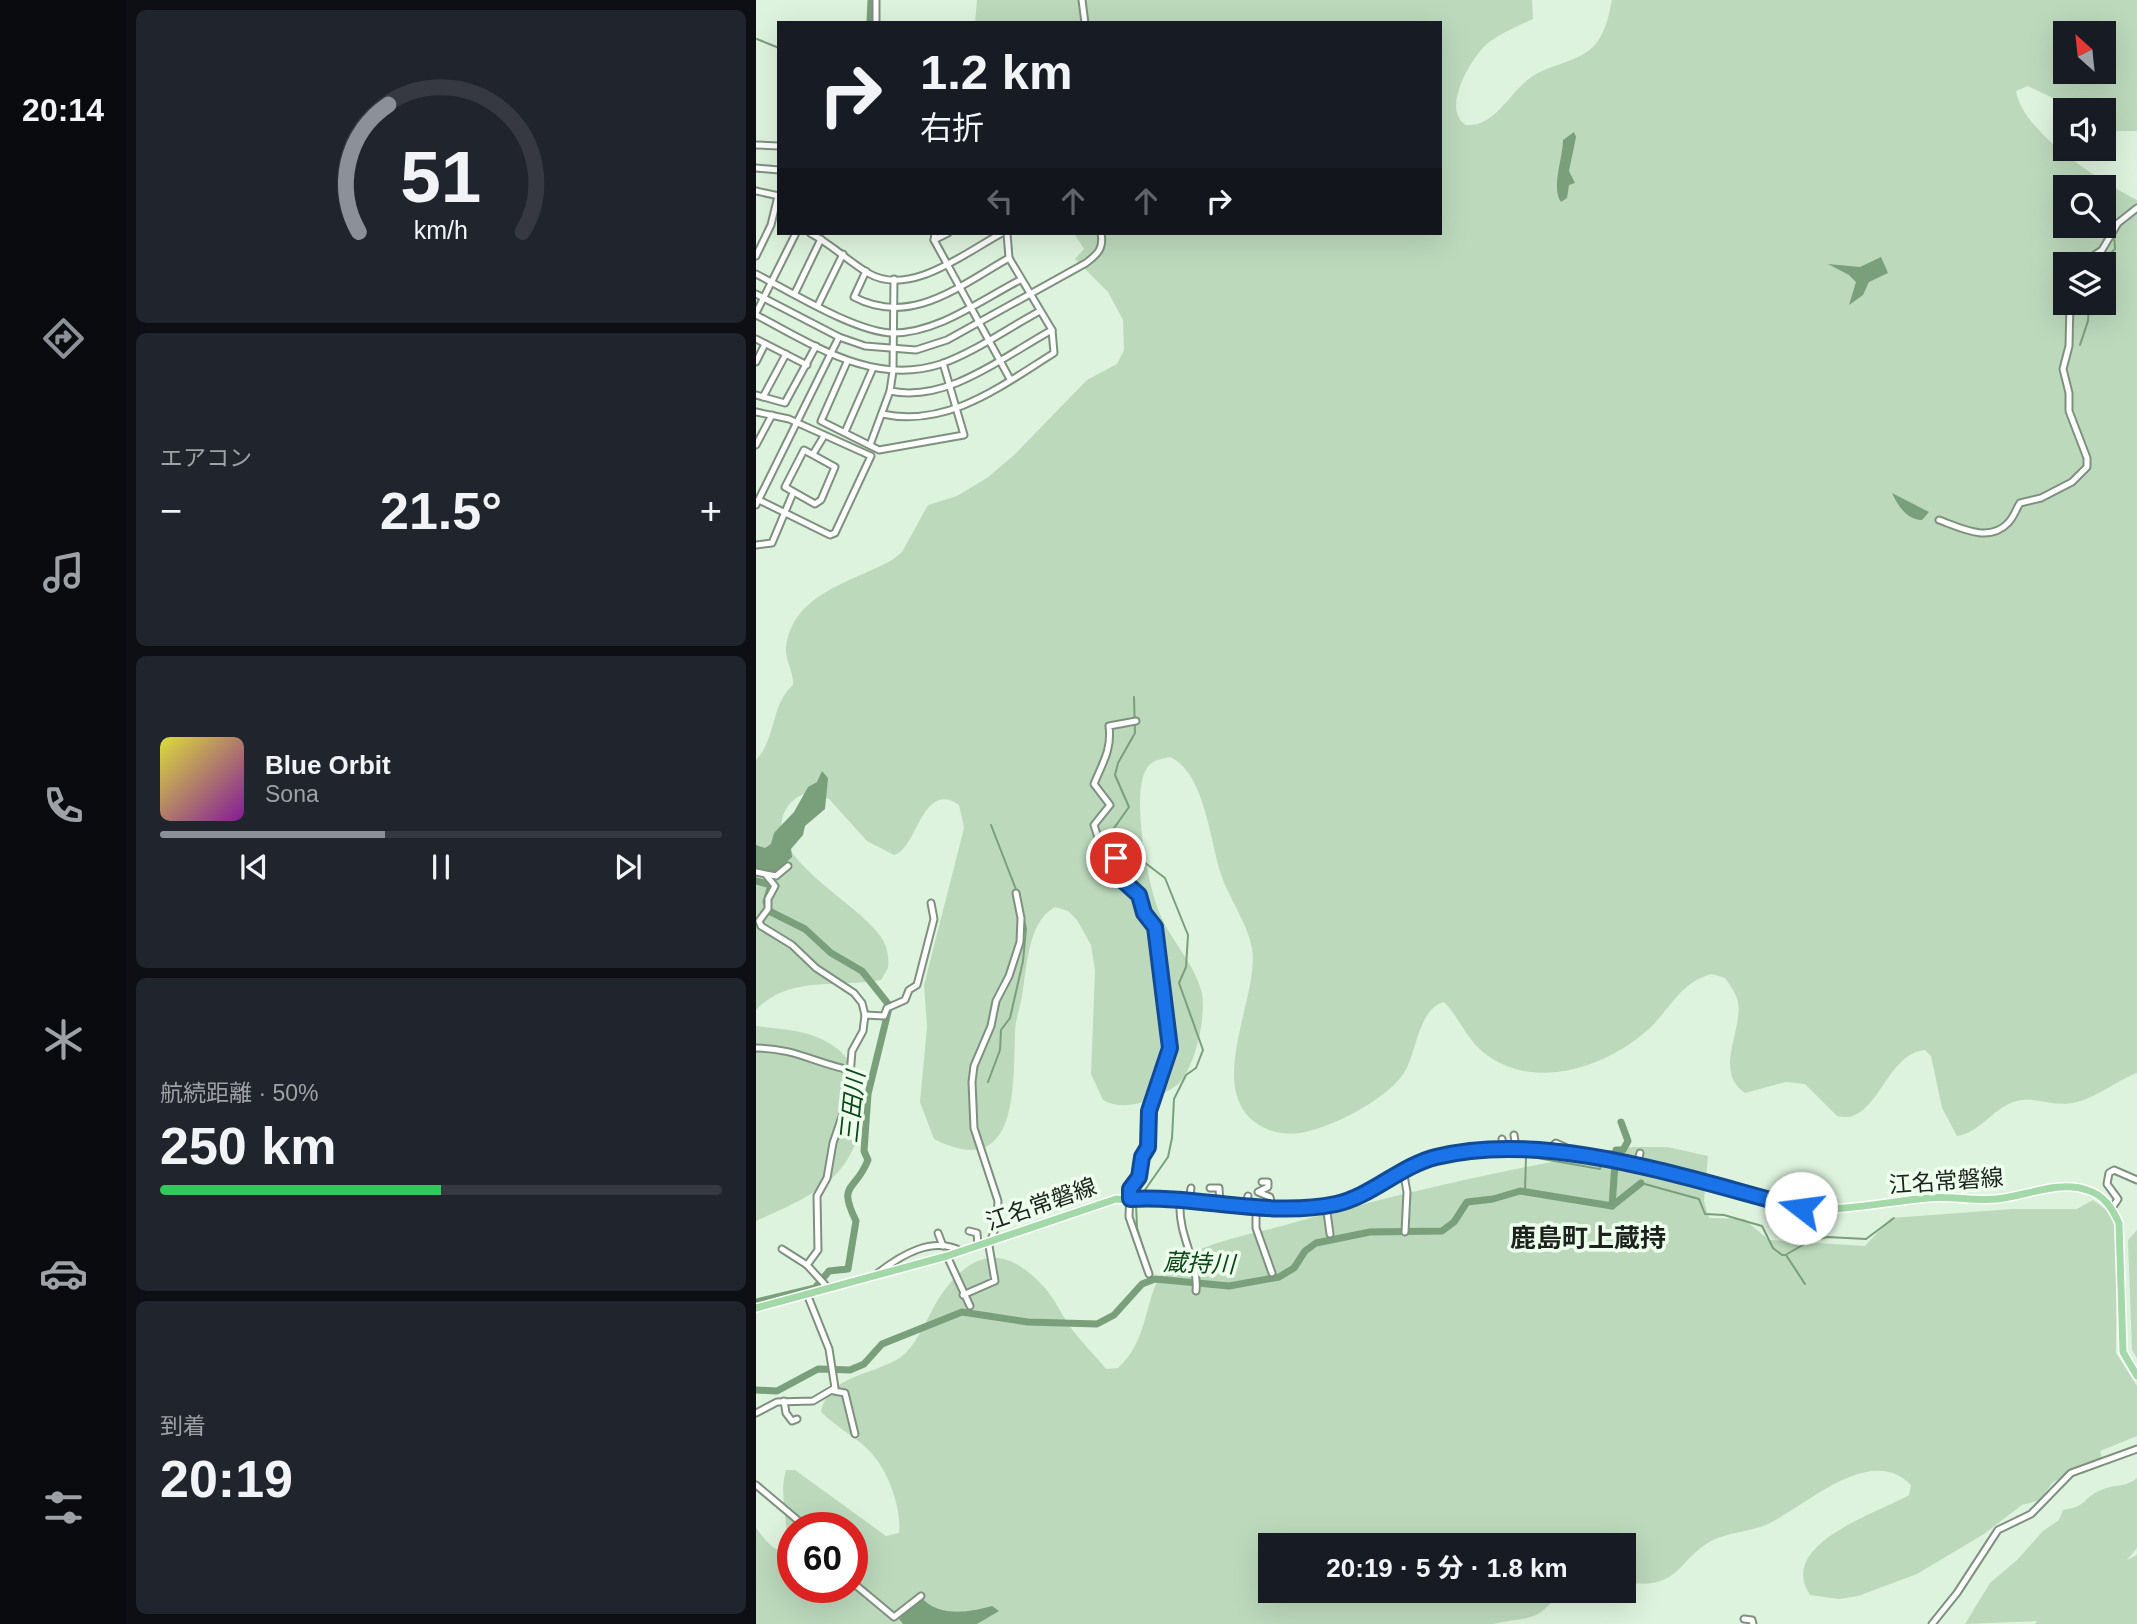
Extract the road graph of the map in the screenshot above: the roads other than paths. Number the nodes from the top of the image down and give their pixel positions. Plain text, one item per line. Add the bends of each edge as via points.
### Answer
1 (876, 0) edge
2 (1082, 0) edge
3 (876, 21) edge
4 (1085, 21) edge
5 (756, 145) edge
6 (777, 146) edge
7 (756, 168) edge
8 (777, 170) edge
9 (756, 191) edge
10 (777, 196) edge
11 (777, 200) edge
12 (2137, 208) edge
13 (795, 235) edge
14 (814, 235) edge
15 (934, 235) edge
16 (944, 235) edge
17 (998, 235) edge
18 (1007, 235) edge
19 (1101, 235) edge
20 (821, 239) junction
21 (934, 240) junction
22 (2099, 252) edge
23 (842, 254) junction
24 (756, 256) edge
25 (1009, 258) junction
26 (946, 263) junction
27 (866, 271) junction
28 (756, 274) edge
29 (894, 279) junction
30 (1020, 280) junction
31 (772, 282) junction
32 (959, 286) junction
33 (795, 293) junction
34 (1030, 295) junction
35 (759, 296) edge
36 (818, 305) junction
37 (970, 307) junction
38 (894, 309) junction
39 (1040, 310) junction
40 (756, 314) edge
41 (2070, 315) edge
42 (979, 323) junction
43 (1052, 330) junction
44 (894, 333) junction
45 (839, 337) junction
46 (756, 339) edge
47 (988, 339) junction
48 (765, 344) junction
49 (816, 346) junction
50 (892, 351) junction
51 (786, 354) junction
52 (832, 354) junction
53 (999, 359) junction
54 (756, 362) edge
55 (848, 362) junction
56 (943, 363) junction
57 (807, 365) junction
58 (873, 368) junction
59 (893, 370) junction
60 (1010, 379) junction
61 (950, 387) junction
62 (890, 391) junction
63 (760, 396) edge
64 (956, 410) junction
65 (756, 412) edge
66 (882, 414) junction
67 (772, 415) junction
68 (798, 423) junction
69 (845, 432) junction
70 (824, 436) junction
71 (756, 445) edge
72 (870, 445) junction
73 (813, 454) junction
74 (793, 493) junction
75 (757, 503) edge
76 (785, 513) junction
77 (1939, 520) dead end
78 (756, 545) edge
79 (1136, 721) dead end
80 (788, 866) dead end
81 (756, 872) edge
82 (766, 874) junction
83 (1016, 893) dead end
84 (931, 903) dead end
85 (865, 1015) junction
86 (756, 1048) edge
87 (850, 1070) junction
88 (1514, 1135) dead end
89 (1502, 1139) dead end
90 (1504, 1148) junction
91 (1516, 1148) junction
92 (1640, 1153) dead end
93 (1636, 1168) junction
94 (1403, 1170) junction
95 (2137, 1180) edge
96 (1262, 1182) dead end
97 (1191, 1188) dead end
98 (1210, 1188) dead end
99 (1248, 1196) dead end
100 (1136, 1199) junction
101 (1184, 1202) junction
102 (1220, 1205) junction
103 (1326, 1205) junction
104 (1245, 1207) junction
105 (1256, 1208) junction
106 (2112, 1208) junction
107 (1273, 1209) junction
108 (969, 1231) dead end
109 (1405, 1232) dead end
110 (938, 1233) dead end
111 (1330, 1234) dead end
112 (990, 1241) junction
113 (978, 1245) junction
114 (943, 1246) junction
115 (782, 1249) dead end
116 (961, 1251) junction
117 (947, 1256) junction
118 (807, 1265) junction
119 (1272, 1273) dead end
120 (1149, 1274) dead end
121 (876, 1275) junction
122 (824, 1283) junction
123 (1196, 1291) dead end
124 (807, 1294) junction
125 (963, 1295) junction
126 (970, 1306) dead end
127 (756, 1308) edge
128 (2137, 1376) edge
129 (834, 1391) junction
130 (784, 1401) junction
131 (756, 1413) edge
132 (797, 1419) dead end
133 (855, 1434) dead end
134 (2137, 1449) edge
135 (756, 1485) edge
136 (788, 1512) edge
137 (868, 1595) edge
138 (921, 1596) dead end
139 (895, 1617) junction
140 (1744, 1619) dead end
141 (901, 1624) edge
142 (1754, 1624) edge
143 (1932, 1624) edge

1 - 3 street
2 - 4 street
5 - 6 street
7 - 8 street
9 - 10 street
11 - 24 street
12 - 22 street via 2118,223
13 - 31 street
14 - 20 street
15 - 21 street
16 - 21 street
17 - 26 street
18 - 25 street
19 - 34 street via 1098,254
20 - 23 street
20 - 33 street
21 - 26 street
23 - 27 street
23 - 36 street
25 - 30 street
25 - 32 street
26 - 29 street via 924,275
26 - 32 street
27 - 29 street
27 - 38 street via 854,297 881,309
28 - 31 street
29 - 38 street
30 - 34 street
30 - 37 street
31 - 33 street
31 - 35 street
32 - 37 street
32 - 38 street via 922,304
33 - 36 street
34 - 39 street
34 - 42 street
35 - 40 street
35 - 45 street
36 - 44 street via 856,324
37 - 42 street
37 - 44 street via 937,324
38 - 44 street
39 - 43 street
39 - 47 street
40 - 49 street
41 - 77 street via 2063,369 2069,411 2087,467 2072,482 2020,503 2007,524 1992,531 1973,533
42 - 47 street
42 - 50 street via 931,346
43 - 53 street
43 - 60 street via 1054,353
44 - 50 street
45 - 50 street
45 - 52 street
46 - 48 street
47 - 53 street
47 - 56 street
48 - 51 street
48 - 54 street
49 - 52 street
49 - 57 street
50 - 59 street
51 - 57 street
51 - 63 street
52 - 55 street
52 - 68 street
53 - 60 street
53 - 61 street
55 - 58 street
55 - 69 street via 821,421
56 - 59 street
56 - 61 street
57 - 63 street via 785,403
58 - 59 street
58 - 69 street
59 - 62 street
60 - 64 street
61 - 62 street
61 - 64 street
62 - 66 street
64 - 66 street via 911,418
64 - 72 street via 964,435 879,450
65 - 67 street
66 - 72 street
67 - 68 street
67 - 71 street
68 - 70 street
68 - 75 street
69 - 72 street
70 - 73 street
70 - 76 street via 872,456 835,533 830,535
73 - 74 street via 804,450 799,455 785,485
73 - 74 street via 835,467 821,500 816,504
74 - 76 street
75 - 76 street
76 - 78 street via 772,543
79 - 100 street via 1110,726 1111,746 1094,784 1110,805 1095,821 1098,841 1118,859 1118,876 1139,895 1144,913 1155,927 1170,1048 1149,1111 1148,1147 1139,1177 1130,1189
80 - 82 street via 778,876
81 - 82 street
82 - 85 street via 775,884 759,921 764,930 796,948 816,968 854,993
83 - 112 street via 1021,923 1018,950 996,1002 972,1082 973,1121 998,1201
84 - 85 street via 934,919 917,985 905,1000 887,1008 884,1016
85 - 87 street
86 - 87 street via 799,1052
87 - 118 street via 848,1099 827,1178 817,1196 818,1250
88 - 91 street
89 - 90 street
90 - 91 main road, 江名常磐線
90 - 94 main road, 江名常磐線 via 1435,1157
91 - 93 main road, 江名常磐線 via 1615,1159
92 - 93 street
93 - 106 main road, 江名常磐線 via 1822,1210 1929,1198 1997,1199 2072,1187 2099,1196
94 - 103 main road, 江名常磐線 via 1355,1198
94 - 109 street
95 - 106 street via 2109,1172 2106,1184 2118,1199
96 - 107 street via 1268,1182 1268,1187 1258,1192 1270,1197
97 - 101 street
98 - 102 street via 1219,1188
99 - 104 street
100 - 101 main road, 江名常磐線
100 - 112 main road, 江名常磐線 via 1102,1203
100 - 120 street via 1129,1217
101 - 102 main road, 江名常磐線
101 - 123 street via 1181,1230 1197,1277
102 - 104 main road, 江名常磐線
103 - 107 main road, 江名常磐線
103 - 111 street
104 - 105 main road, 江名常磐線
105 - 107 main road, 江名常磐線
105 - 119 street via 1256,1228
106 - 128 main road via 2121,1237 2123,1352
108 - 113 street via 977,1233
110 - 114 street
112 - 113 main road, 江名常磐線
112 - 125 street via 995,1281
113 - 116 main road, 江名常磐線
114 - 116 street
114 - 121 street via 917,1249
115 - 118 street
116 - 117 main road, 江名常磐線
117 - 121 main road, 江名常磐線
117 - 125 street
118 - 122 street
121 - 122 main road, 江名常磐線
122 - 124 main road, 江名常磐線
124 - 127 main road, 江名常磐線
124 - 129 street via 833,1362
125 - 126 street
129 - 130 street via 808,1402
129 - 133 street via 845,1393
130 - 131 street
130 - 132 street via 788,1417
134 - 143 street via 2071,1473 2031,1514 1998,1530
135 - 136 street
137 - 139 street
138 - 139 street
139 - 141 street
140 - 142 street

